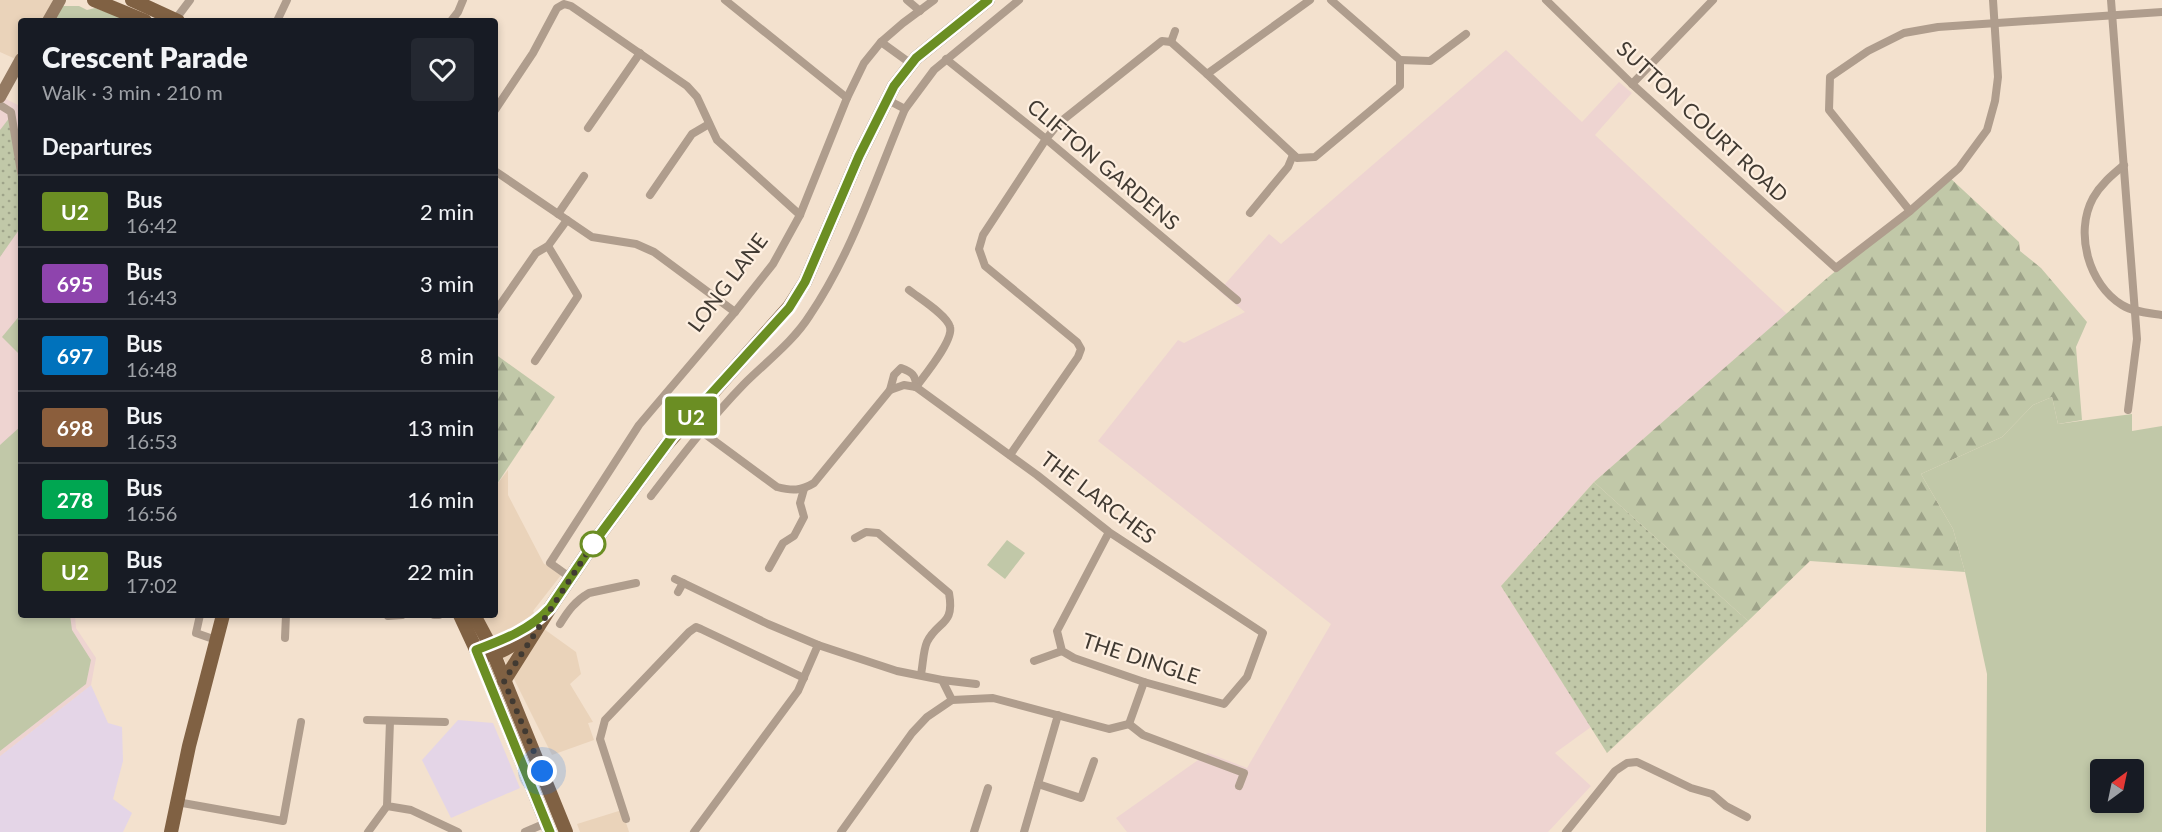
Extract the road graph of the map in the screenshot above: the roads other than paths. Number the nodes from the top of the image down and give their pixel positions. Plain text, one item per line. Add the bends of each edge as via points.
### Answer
1 (60, 0) edge
2 (94, 0) edge
3 (132, 0) edge
4 (190, 0) edge
5 (287, 0) edge
6 (463, 0) edge
7 (725, 0) edge
8 (907, 0) edge
9 (934, 0) edge
10 (988, 0) edge
11 (1018, 0) edge
12 (1310, 0) edge
13 (1330, 0) edge
14 (1545, 0) edge
15 (1713, 0) edge
16 (1993, 0) edge
17 (2111, 0) edge
18 (920, 11) junction
19 (2162, 12) edge
20 (2113, 16) junction
21 (50, 18) edge
22 (138, 18) edge
23 (172, 18) edge
24 (178, 18) edge
25 (278, 18) edge
26 (453, 18) edge
27 (1995, 23) junction
28 (1175, 31) dead end
29 (1466, 34) dead end
30 (881, 42) junction
31 (1171, 42) junction
32 (640, 53) junction
33 (946, 59) junction
34 (1400, 60) junction
35 (910, 63) junction
36 (18, 64) edge
37 (1207, 74) junction
38 (1632, 84) junction
39 (0, 96) edge
40 (847, 98) junction
41 (886, 99) junction
42 (0, 105) edge
43 (498, 106) edge
44 (905, 109) junction
45 (709, 124) junction
46 (588, 128) dead end
47 (1046, 139) junction
48 (18, 154) edge
49 (1293, 154) junction
50 (2124, 165) junction
51 (498, 173) edge
52 (584, 176) dead end
53 (650, 195) dead end
54 (1910, 211) junction
55 (558, 213) junction
56 (1250, 213) dead end
57 (800, 214) junction
58 (567, 220) junction
59 (548, 246) junction
60 (909, 290) dead end
61 (1237, 300) dead end
62 (498, 308) edge
63 (2135, 310) junction
64 (735, 312) junction
65 (2162, 315) edge
66 (535, 361) dead end
67 (916, 387) junction
68 (890, 390) junction
69 (2128, 410) dead end
70 (701, 431) junction
71 (1010, 455) junction
72 (804, 489) junction
73 (651, 496) dead end
74 (1109, 532) junction
75 (855, 538) dead end
76 (769, 568) dead end
77 (571, 578) junction
78 (636, 584) dead end
79 (678, 592) dead end
80 (550, 607) junction
81 (570, 610) junction
82 (199, 618) edge
83 (222, 618) edge
84 (286, 618) edge
85 (461, 618) edge
86 (476, 618) edge
87 (560, 624) dead end
88 (1263, 633) joint
89 (285, 639) dead end
90 (216, 640) junction
91 (818, 645) junction
92 (492, 650) junction
93 (1062, 651) junction
94 (478, 653) junction
95 (1034, 661) dead end
96 (921, 674) junction
97 (804, 678) junction
98 (942, 680) junction
99 (504, 681) junction
100 (1144, 682) junction
101 (976, 684) dead end
102 (951, 700) junction
103 (1058, 715) junction
104 (367, 720) dead end
105 (390, 721) junction
106 (301, 722) dead end
107 (445, 722) dead end
108 (1129, 724) junction
109 (1094, 761) dead end
110 (1038, 784) junction
111 (1239, 786) dead end
112 (988, 788) dead end
113 (177, 802) junction
114 (387, 806) junction
115 (1747, 817) dead end
116 (626, 819) dead end
117 (548, 827) edge
118 (171, 832) edge
119 (368, 832) edge
120 (458, 832) edge
121 (525, 832) edge
122 (566, 832) edge
123 (694, 832) edge
124 (841, 832) edge
125 (974, 832) edge
126 (1024, 832) edge
127 (1566, 832) edge

1 - 21 street
2 - 22 main road
3 - 23 main road
4 - 24 street
5 - 25 street
6 - 26 street
7 - 40 street
8 - 18 street
9 - 18 street, LONG LANE
10 - 35 main road
11 - 33 street
12 - 37 street
13 - 34 street
14 - 38 street, SUTTON COURT ROAD
15 - 38 street
16 - 27 street
17 - 20 street
18 - 30 street, LONG LANE
19 - 20 street
20 - 27 street
20 - 50 street
27 - 54 street via 1998,77 1987,130 1959,168
27 - 54 street via 1904,33 1830,76 1829,110
28 - 31 street
29 - 34 street via 1430,61
30 - 35 street
30 - 40 street, LONG LANE via 864,63
31 - 37 street
31 - 47 street via 1162,41 1059,123
32 - 43 street via 564,4 557,8
32 - 45 street via 687,86 697,97
32 - 46 street
33 - 44 street
33 - 47 street, CLIFTON GARDENS
34 - 49 street via 1400,86 1315,157 1297,158
35 - 41 main road
36 - 39 street
37 - 49 street
38 - 54 street, SUTTON COURT ROAD via 1836,268
40 - 57 street, LONG LANE
41 - 44 street
41 - 77 main road via 805,282 789,308 672,437
42 - 48 street via 11,112
44 - 70 street via 830,283 809,317
45 - 53 street via 692,134
45 - 57 street via 727,151
47 - 61 street, CLIFTON GARDENS
47 - 71 street via 982,235 979,249 985,266 1081,349
49 - 56 street via 1288,167
50 - 63 street
50 - 63 street via 2104,182 2092,201 2086,243 2093,272 2102,287 2124,306
51 - 55 street
52 - 55 street
55 - 58 street
57 - 64 street, LONG LANE via 773,264
58 - 59 street
58 - 64 street via 592,237 636,244 654,252
59 - 62 street via 536,253
59 - 66 street via 578,296
60 - 67 street via 951,327 950,339
63 - 65 street
63 - 69 street via 2137,339
64 - 77 street, LONG LANE via 639,424 550,562
67 - 68 street via 904,385
67 - 68 street, THE LARCHES via 916,378 901,368 894,375
67 - 71 street, THE LARCHES
68 - 72 street, THE LARCHES via 814,483
70 - 72 street via 777,487 790,491
70 - 73 street
71 - 74 street, THE LARCHES
72 - 76 street via 800,502 804,517
74 - 88 street, THE LARCHES
74 - 93 street, THE DINGLE via 1057,631
75 - 96 street via 866,532 878,533 949,593 951,607 947,619 927,642
77 - 80 main road
78 - 81 street via 589,593
79 - 91 street via 679,581
80 - 81 street
80 - 92 main road
80 - 99 main road
81 - 87 street
82 - 90 street via 196,633
83 - 90 main road
84 - 89 street
85 - 94 main road
86 - 92 main road
88 - 100 street, THE DINGLE via 1247,676 1224,704
90 - 113 main road
91 - 96 street via 897,671
91 - 97 street
92 - 94 main road
92 - 99 main road
93 - 95 street
93 - 100 street, THE DINGLE
94 - 117 main road
96 - 98 street
97 - 116 street via 711,633 696,627 689,632 605,720 600,739
97 - 123 street
98 - 101 street
98 - 102 street
99 - 122 main road
100 - 108 street
102 - 103 street via 993,698
102 - 124 street via 912,733
103 - 108 street via 1109,729
103 - 110 street
104 - 105 street
105 - 107 street
105 - 114 street
106 - 113 street via 283,821
108 - 111 street via 1143,735 1244,772
109 - 110 street via 1081,798
110 - 126 street
112 - 125 street
113 - 118 main road
114 - 119 street
114 - 120 street via 411,810
115 - 127 street via 1712,794 1632,762 1615,771
117 - 121 street

